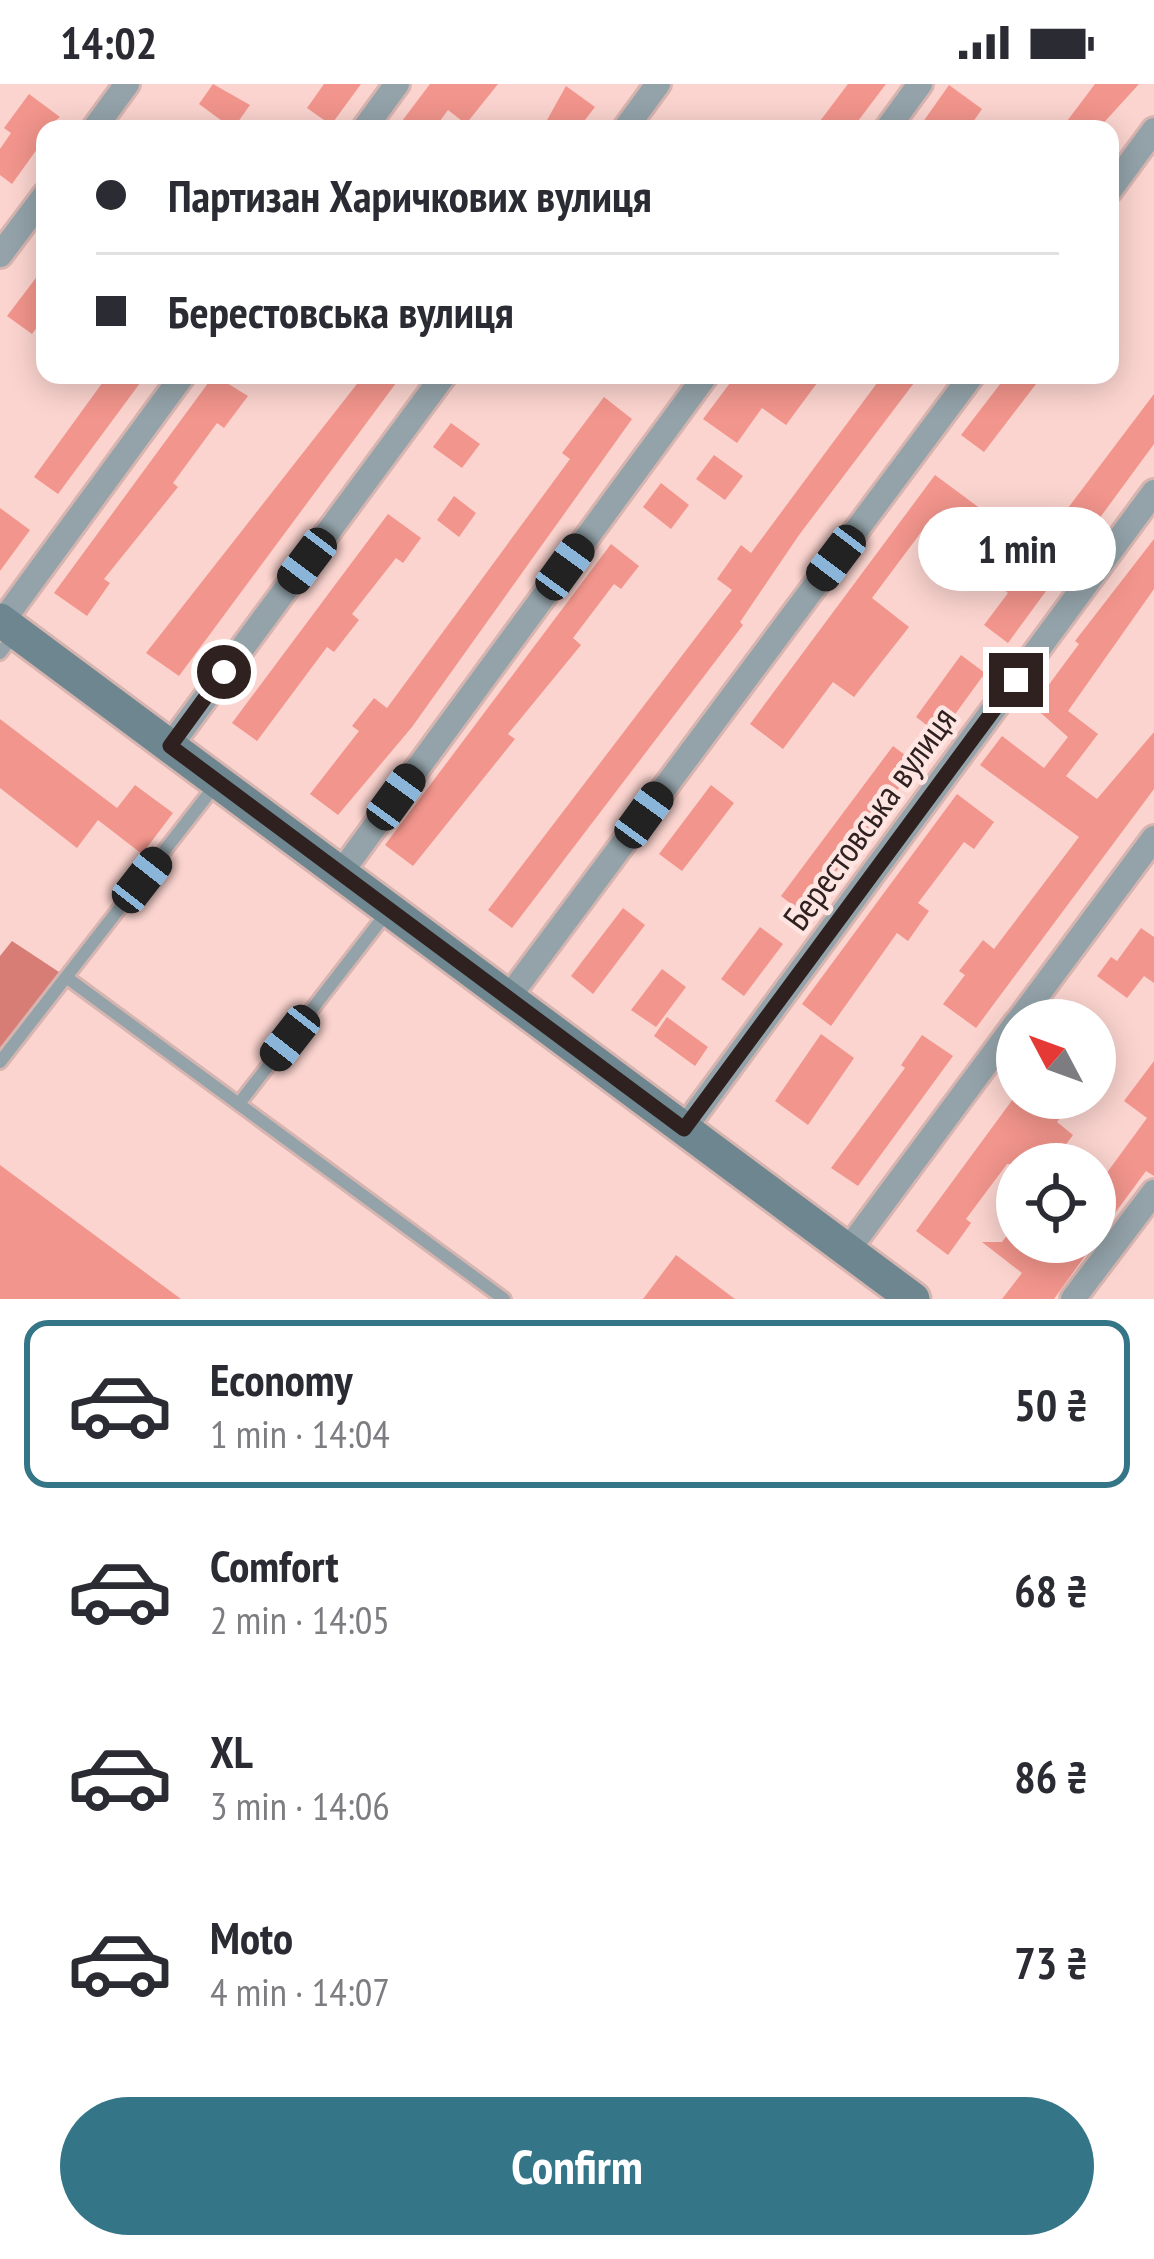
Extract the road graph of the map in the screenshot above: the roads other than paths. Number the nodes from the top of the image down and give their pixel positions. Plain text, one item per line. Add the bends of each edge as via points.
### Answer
1 (127, 84) edge
2 (397, 84) edge
3 (658, 84) edge
4 (920, 84) edge
5 (101, 120) edge
6 (371, 120) edge
7 (632, 120) edge
8 (894, 120) edge
9 (1154, 130) edge
10 (1119, 178) edge
11 (36, 207) edge
12 (0, 256) edge
13 (177, 384) edge
14 (437, 384) edge
15 (699, 384) edge
16 (965, 384) edge
17 (1154, 492) edge
18 (5, 632) edge
19 (170, 746) junction
20 (218, 782) junction
21 (1154, 838) edge
22 (340, 874) junction
23 (388, 910) junction
24 (66, 977) junction
25 (508, 998) junction
26 (1034, 999) edge
27 (996, 1051) edge
28 (0, 1062) edge
29 (241, 1102) junction
30 (684, 1129) junction
31 (1154, 1192) edge
32 (848, 1250) junction
33 (504, 1299) edge
34 (913, 1299) edge
35 (1073, 1299) edge

1 - 5 street
2 - 6 street
3 - 7 street
4 - 8 street
9 - 10 street
11 - 12 street
13 - 18 street
14 - 19 street
15 - 22 street
16 - 25 street
17 - 30 street, Берестовська вулиця
18 - 19 main road
19 - 20 main road
20 - 22 main road
20 - 24 lane
21 - 26 street
22 - 23 main road
23 - 25 main road
23 - 29 lane
24 - 28 lane
24 - 29 lane
25 - 30 main road
27 - 32 street
29 - 33 lane
30 - 32 main road
31 - 35 street
32 - 34 main road

